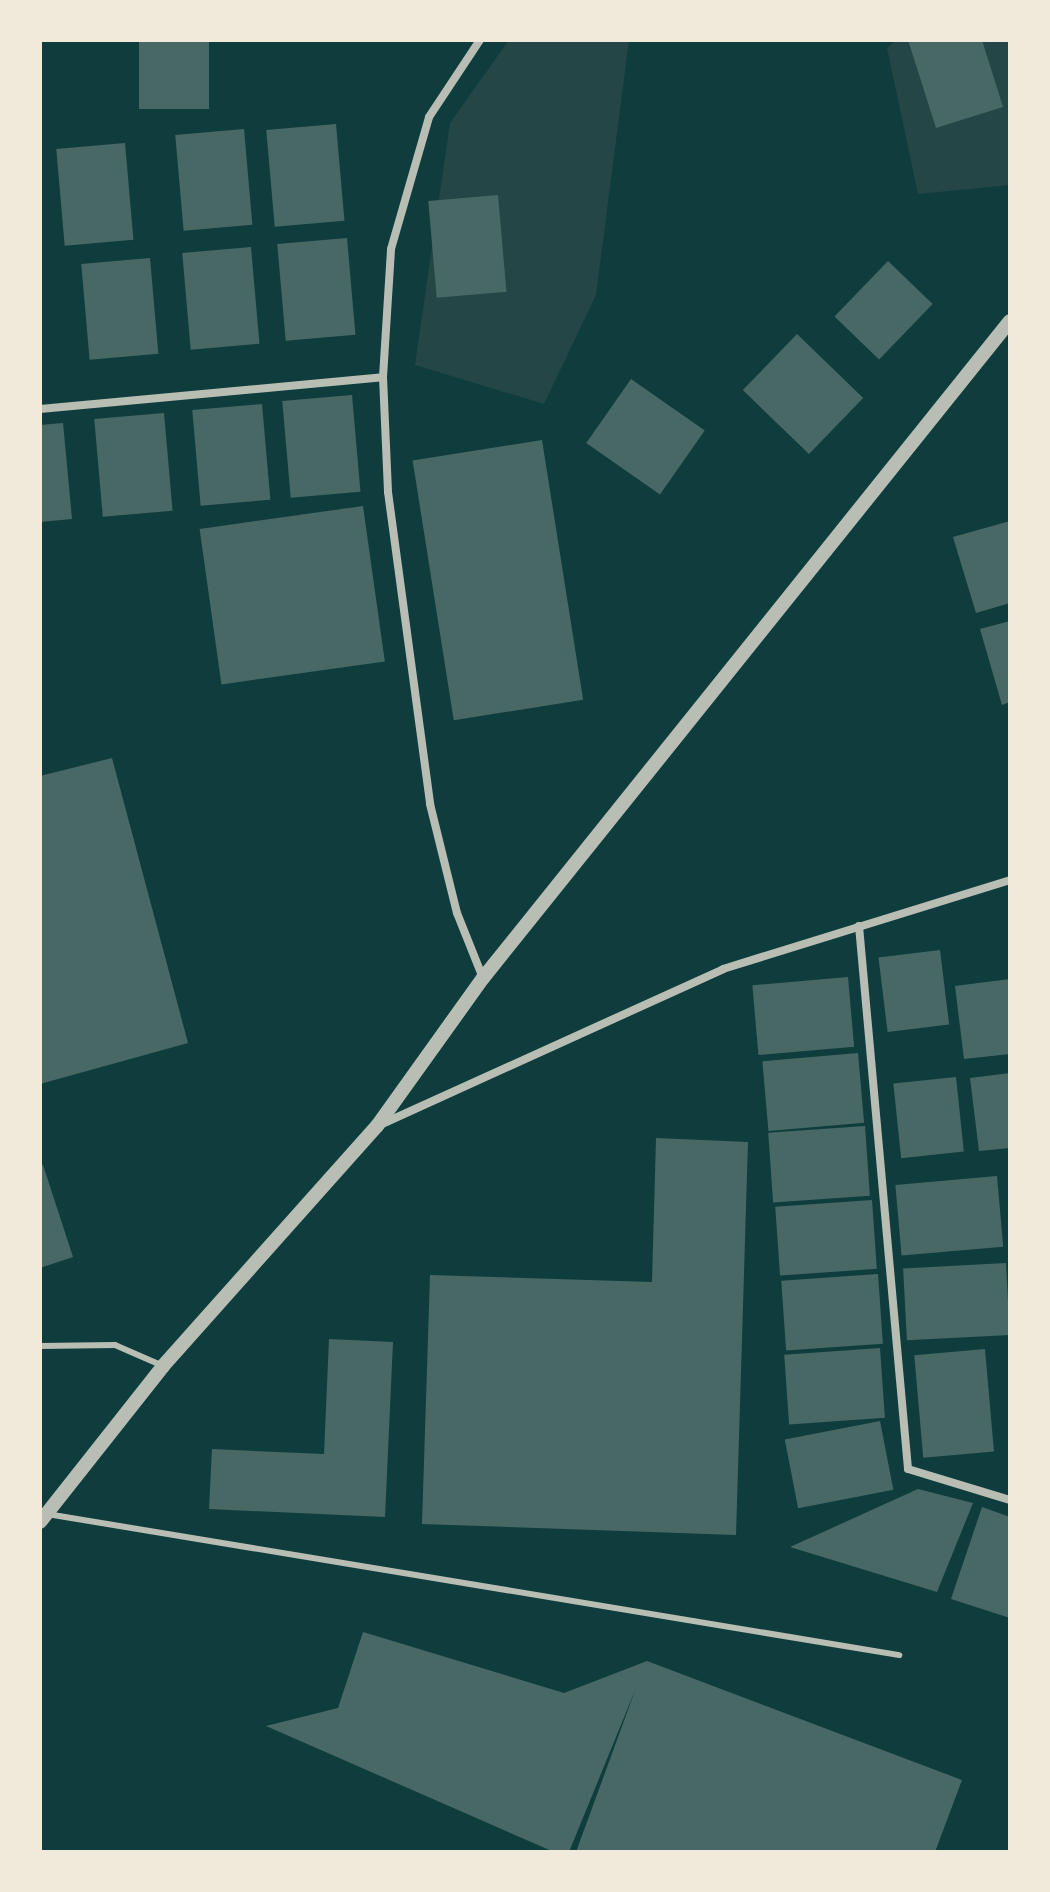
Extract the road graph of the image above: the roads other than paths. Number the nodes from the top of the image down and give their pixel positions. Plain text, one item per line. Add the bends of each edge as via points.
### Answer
1 (480, 40) edge
2 (1010, 321) edge
3 (383, 377) junction
4 (40, 409) edge
5 (1010, 880) edge
6 (859, 926) junction
7 (483, 978) junction
8 (377, 1126) junction
9 (40, 1346) edge
10 (163, 1366) junction
11 (1010, 1500) edge
12 (43, 1518) edge
13 (899, 1655) dead end

1 - 3 street via 429,117 395,234
2 - 7 street
3 - 4 street
3 - 7 street via 388,492 430,804 457,913
5 - 6 street
6 - 8 street via 723,969
6 - 11 street via 908,1469
7 - 8 street
8 - 10 street
9 - 10 lane via 115,1345
10 - 12 street
12 - 13 lane

